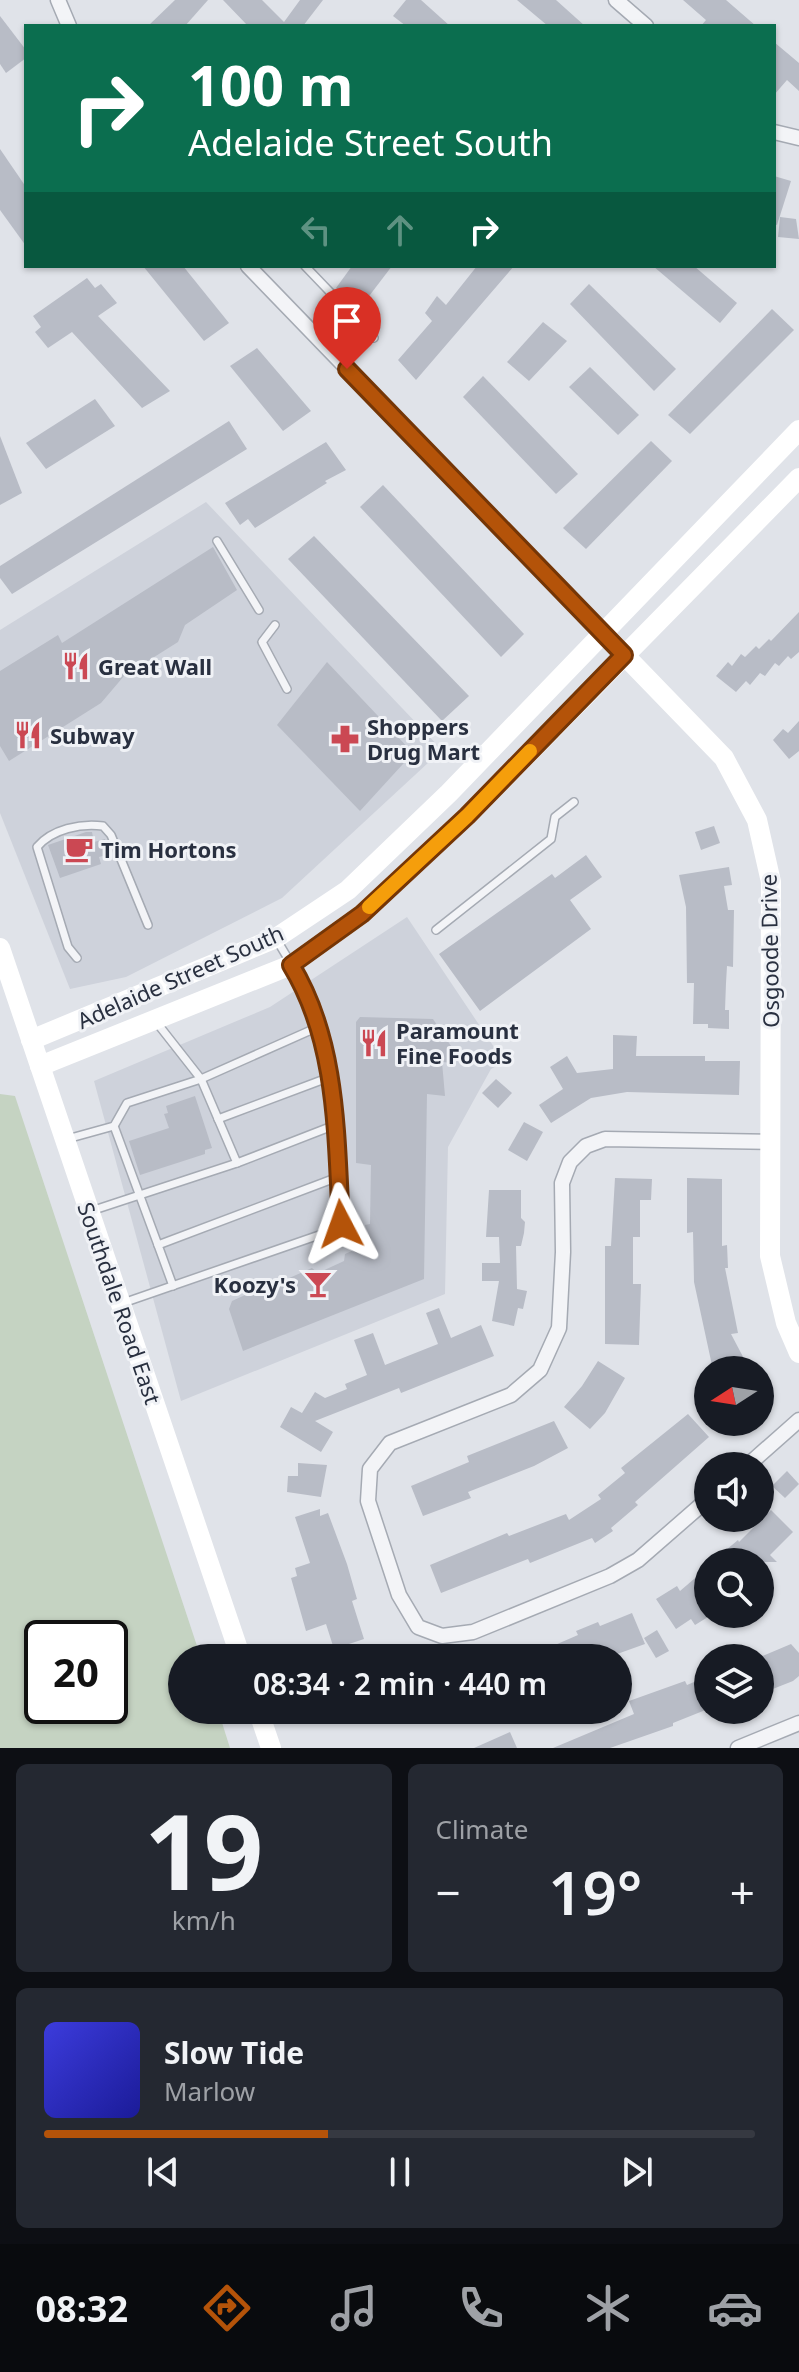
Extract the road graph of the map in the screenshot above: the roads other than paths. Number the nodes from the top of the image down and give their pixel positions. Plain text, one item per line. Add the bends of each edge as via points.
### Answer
1 (58, 0) edge
2 (616, 0) edge
3 (68, 24) edge
4 (644, 24) edge
5 (776, 132) edge
6 (799, 138) edge
7 (250, 268) edge
8 (307, 268) edge
9 (374, 338) dead end
10 (799, 430) edge
11 (799, 478) edge
12 (217, 541) dead end
13 (259, 610) dead end
14 (275, 625) dead end
15 (602, 632) junction
16 (624, 655) junction
17 (287, 689) dead end
18 (574, 802) dead end
19 (148, 925) dead end
20 (436, 930) dead end
21 (276, 938) junction
22 (0, 948) edge
23 (77, 958) dead end
24 (291, 965) junction
25 (156, 1020) junction
26 (318, 1027) junction
27 (31, 1040) junction
28 (40, 1066) junction
29 (330, 1077) junction
30 (201, 1079) junction
31 (218, 1119) junction
32 (335, 1125) junction
33 (114, 1126) junction
34 (65, 1140) junction
35 (771, 1142) junction
36 (237, 1163) junction
37 (338, 1177) junction
38 (138, 1195) junction
39 (89, 1211) junction
40 (158, 1245) junction
41 (173, 1286) junction
42 (121, 1304) junction
43 (799, 1353) edge
44 (799, 1420) edge
45 (763, 1452) edge
46 (694, 1511) edge
47 (236, 1644) edge
48 (799, 1723) edge
49 (263, 1724) edge
50 (271, 1748) edge
51 (738, 1748) edge

1 - 3 street
2 - 4 street
5 - 6 street
7 - 15 street, Osgoode Drive
8 - 9 lane
10 - 15 street, Adelaide Street South
11 - 16 street, Adelaide Street South
12 - 13 lane
14 - 17 lane via 262,642
15 - 16 street, Osgoode Drive
15 - 21 street, Adelaide Street South via 348,890
16 - 24 street, Adelaide Street South via 467,816 362,914
16 - 35 street, Osgoode Drive via 724,758 757,820 771,882
18 - 20 lane via 555,817 551,839
19 - 23 lane via 103,826 82,824 51,837 37,847 68,947
21 - 24 lane
21 - 27 street, Adelaide Street South
22 - 27 street, Southdale Road East
24 - 25 street, Adelaide Street South
24 - 26 lane
25 - 28 street, Adelaide Street South
25 - 30 lane
26 - 29 lane
26 - 30 lane
27 - 28 street, Southdale Road East
28 - 34 street, Southdale Road East
29 - 31 lane
29 - 32 lane
30 - 31 lane
30 - 33 lane via 127,1103
31 - 36 lane
32 - 36 lane
32 - 37 lane
33 - 34 lane
33 - 38 lane
34 - 39 street, Southdale Road East
35 - 43 street, Osgoode Drive via 770,1256
35 - 46 street via 605,1139 586,1146 570,1162 562,1183 559,1328 540,1370 511,1395 390,1443 370,1469 368,1501 399,1595 418,1627 442,1636 473,1632 610,1576 638,1560
36 - 38 lane
37 - 40 lane
37 - 41 lane via 341,1224
38 - 39 lane
38 - 40 lane
39 - 42 street, Southdale Road East
40 - 41 lane
41 - 42 lane
42 - 47 street, Southdale Road East
44 - 45 street
48 - 51 street
49 - 50 street

